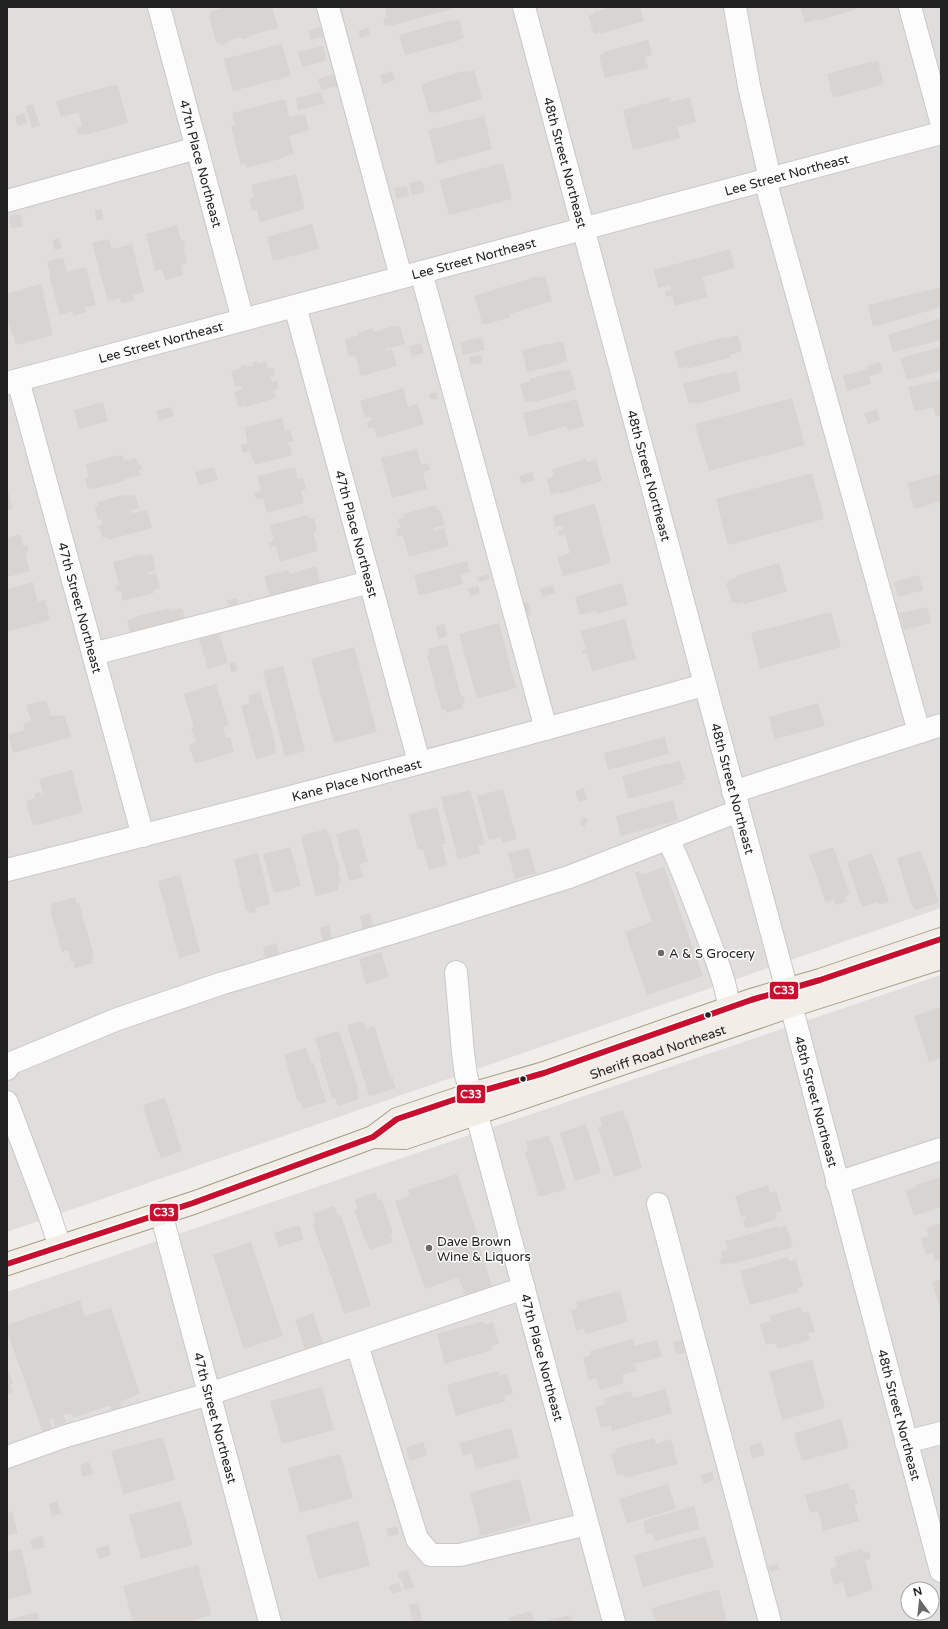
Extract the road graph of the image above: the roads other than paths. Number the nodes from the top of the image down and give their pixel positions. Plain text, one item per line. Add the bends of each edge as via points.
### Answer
1 (159, 7) edge
2 (328, 7) edge
3 (524, 7) edge
4 (735, 7) edge
5 (910, 7) edge
6 (941, 121) edge
7 (941, 133) edge
8 (197, 148) junction
9 (767, 179) junction
10 (7, 201) edge
11 (583, 229) junction
12 (411, 275) junction
13 (295, 306) junction
14 (243, 320) junction
15 (12, 382) edge
16 (370, 582) junction
17 (93, 654) junction
18 (704, 685) junction
19 (941, 725) edge
20 (546, 729) junction
21 (920, 732) junction
22 (419, 762) junction
23 (736, 802) junction
24 (142, 836) junction
25 (668, 839) junction
26 (7, 870) edge
27 (941, 939) edge
28 (941, 958) edge
29 (456, 972) dead end
30 (789, 998) junction
31 (729, 1008) junction
32 (7, 1069) edge
33 (7, 1102) edge
34 (474, 1103) junction
35 (941, 1149) edge
36 (838, 1183) junction
37 (658, 1204) dead end
38 (161, 1214) junction
39 (60, 1247) junction
40 (7, 1264) edge
41 (524, 1288) junction
42 (357, 1345) junction
43 (209, 1394) junction
44 (941, 1433) edge
45 (906, 1442) junction
46 (7, 1457) edge
47 (587, 1524) junction
48 (941, 1571) edge
49 (270, 1622) edge
50 (614, 1622) edge
51 (770, 1622) edge

1 - 8 street, 47th Place Northeast
2 - 12 street
3 - 11 street, 48th Street Northeast
4 - 9 street
5 - 6 street
7 - 9 street, Lee Street Northeast
8 - 10 street
8 - 14 street, 47th Place Northeast
9 - 11 street, Lee Street Northeast
9 - 21 street
11 - 12 street, Lee Street Northeast
11 - 18 street, 48th Street Northeast
12 - 13 street, Lee Street Northeast
12 - 20 street
13 - 14 street, Lee Street Northeast
13 - 16 street, 47th Place Northeast
14 - 15 street, Lee Street Northeast
15 - 17 street, 47th Street Northeast
16 - 17 street
16 - 22 street, 47th Place Northeast
17 - 24 street, 47th Street Northeast
18 - 20 street, Kane Place Northeast
18 - 23 street, 48th Street Northeast
19 - 21 street
20 - 22 street, Kane Place Northeast
21 - 23 street
22 - 24 street, Kane Place Northeast
23 - 25 street
23 - 30 street, 48th Street Northeast
24 - 26 street, Kane Place Northeast
25 - 31 street via 719,966 727,989
25 - 32 street via 569,877 223,983 115,1020 9,1064
27 - 30 main road, Sheriff Road Northeast
28 - 30 main road, Sheriff Road Northeast
29 - 34 street, 47th Place Northeast via 463,1053
30 - 31 main road, Sheriff Road Northeast
30 - 34 main road, Sheriff Road Northeast
30 - 36 street, 48th Street Northeast
31 - 34 main road, Sheriff Road Northeast via 544,1073
33 - 39 street
34 - 38 main road, Sheriff Road Northeast via 397,1119 373,1137
34 - 41 street, 47th Place Northeast
35 - 36 street
36 - 45 street, 48th Street Northeast
37 - 51 street
38 - 39 main road, Sheriff Road Northeast
38 - 43 street, 47th Street Northeast
39 - 40 main road, Sheriff Road Northeast
41 - 42 street
41 - 47 street, 47th Place Northeast
42 - 43 street
42 - 47 street via 417,1539 432,1555 460,1556
43 - 46 street via 63,1437
43 - 49 street, 47th Street Northeast
44 - 45 street
45 - 48 street, 48th Street Northeast
47 - 50 street, 47th Place Northeast

